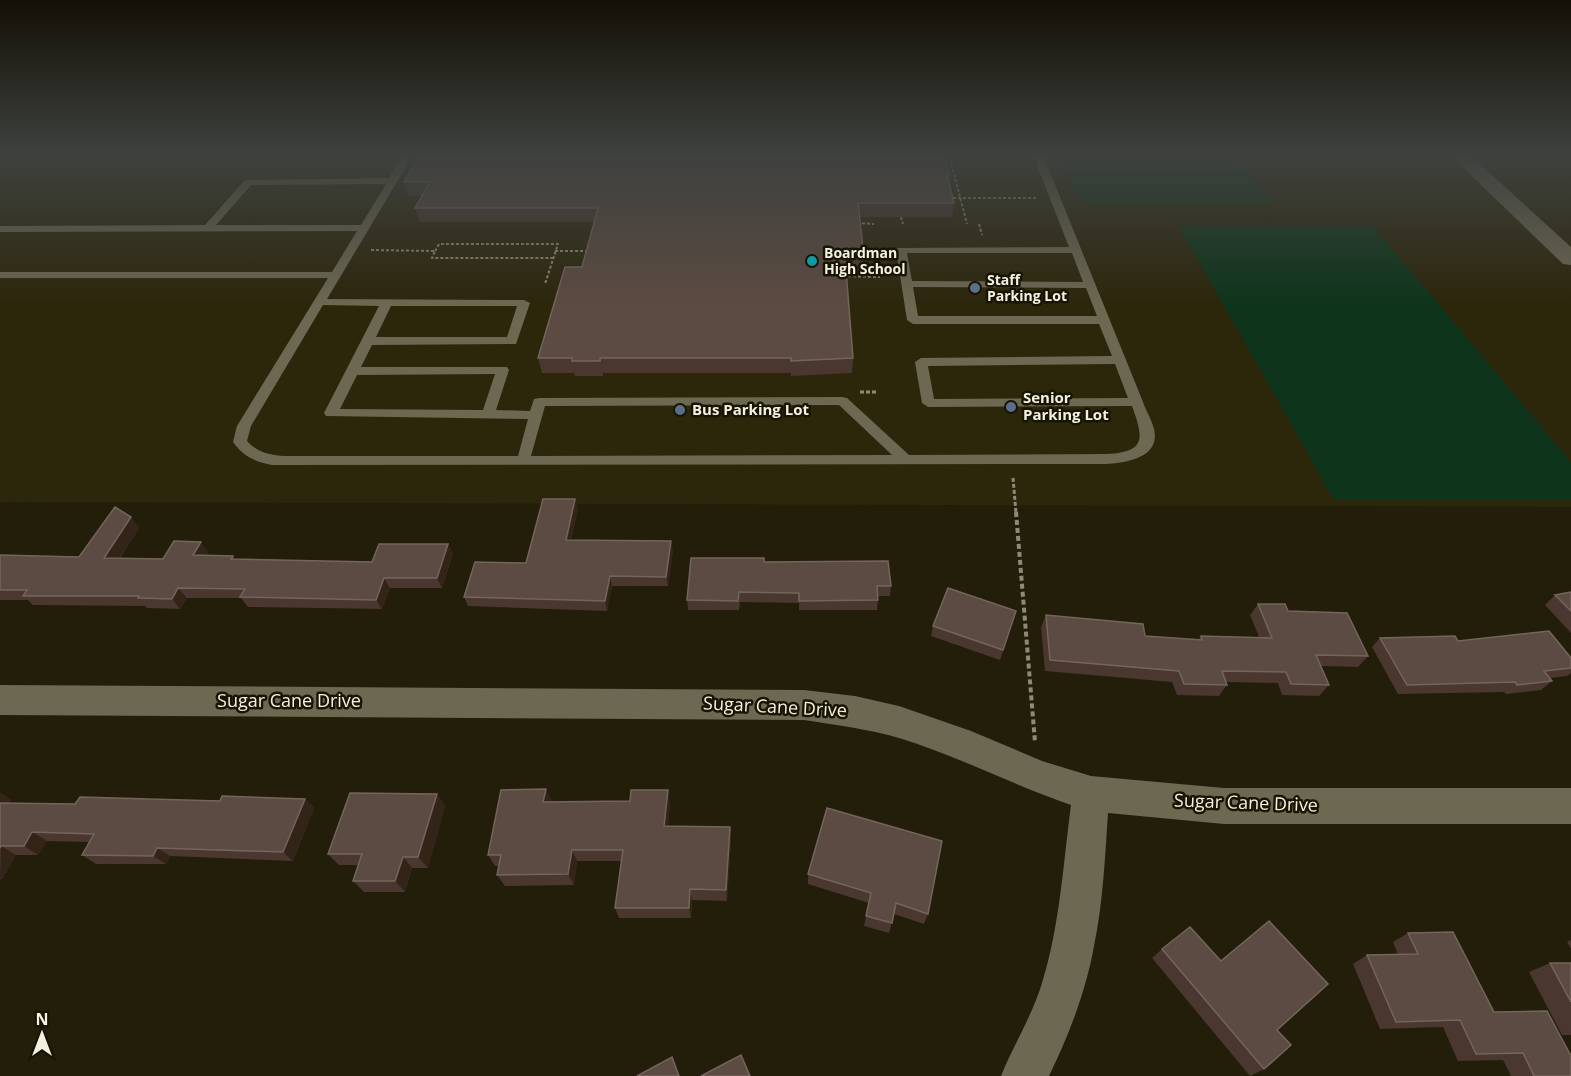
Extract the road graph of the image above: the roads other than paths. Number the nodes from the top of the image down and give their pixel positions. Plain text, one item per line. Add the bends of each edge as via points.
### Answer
1 (228, 205) edge
2 (377, 205) edge
3 (1058, 205) edge
4 (1513, 205) edge
5 (363, 228) junction
6 (0, 229) edge
7 (207, 229) junction
8 (1076, 250) junction
9 (1571, 259) edge
10 (0, 275) edge
11 (336, 275) junction
12 (907, 284) junction
13 (1090, 285) junction
14 (320, 302) junction
15 (387, 302) junction
16 (1104, 320) junction
17 (368, 341) junction
18 (1120, 360) junction
19 (352, 371) junction
20 (1137, 402) junction
21 (488, 415) junction
22 (536, 415) junction
23 (906, 460) junction
24 (523, 461) junction
25 (0, 700) edge
26 (1091, 794) junction
27 (1571, 806) edge
28 (1024, 1076) edge

1 - 7 lane
2 - 5 lane
3 - 8 lane
4 - 9 street
5 - 7 lane
5 - 11 lane
6 - 7 lane
8 - 12 lane via 901,250
8 - 13 lane
10 - 11 lane
11 - 14 lane
12 - 13 lane
12 - 16 lane via 913,320
13 - 16 lane
14 - 15 lane
14 - 24 lane via 244,426 240,442 245,448 260,458 285,461
15 - 17 lane
15 - 17 lane via 524,303 512,341
16 - 18 lane
17 - 19 lane
18 - 20 lane
18 - 20 lane via 921,362 928,404
19 - 21 lane via 503,370
19 - 21 lane via 331,413
20 - 23 lane via 1148,441 1135,454 1106,459
21 - 22 lane
22 - 23 lane via 539,402 842,400
22 - 24 lane
23 - 24 lane
25 - 26 street, Sugar Cane Drive via 804,705 899,722
26 - 27 street, Sugar Cane Drive via 1224,806
26 - 28 street via 1077,927 1058,1002

